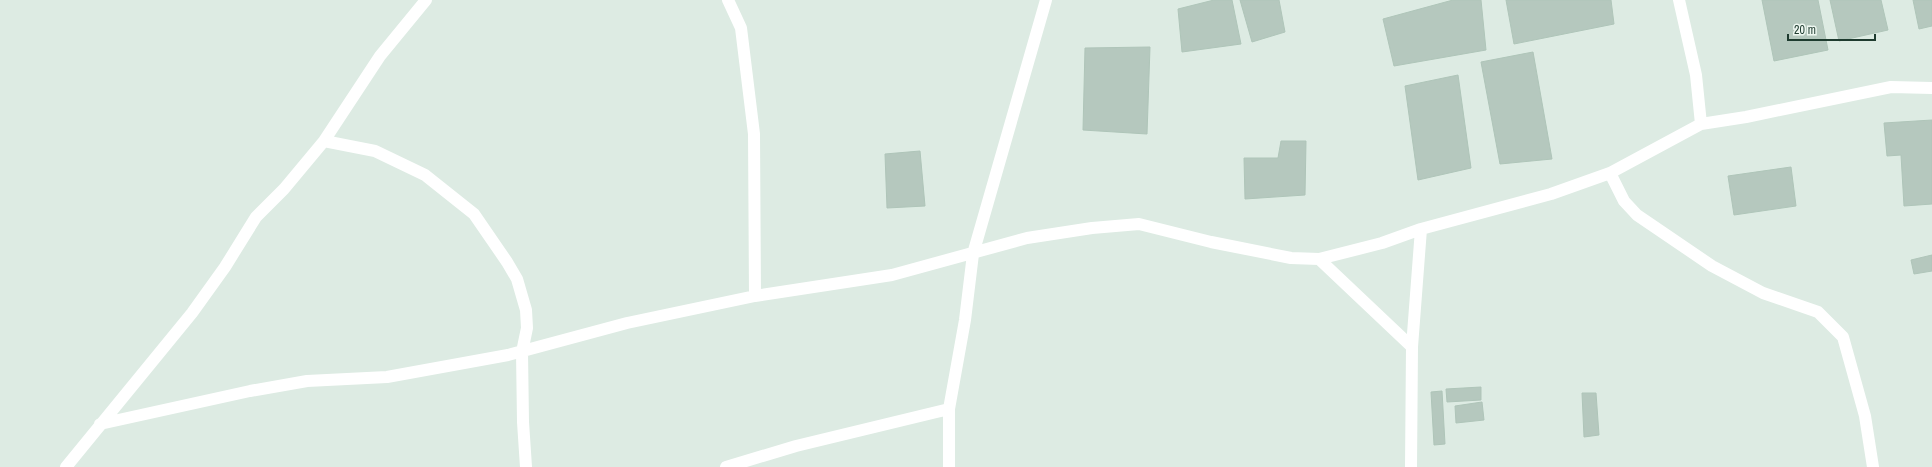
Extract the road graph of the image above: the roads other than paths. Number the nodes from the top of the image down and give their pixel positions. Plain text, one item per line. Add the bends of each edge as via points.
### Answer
1 (426, 0) edge
2 (728, 0) edge
3 (1046, 0) edge
4 (1680, 0) edge
5 (1932, 88) edge
6 (1702, 124) junction
7 (324, 141) junction
8 (1610, 173) junction
9 (1421, 228) junction
10 (973, 254) junction
11 (1319, 258) junction
12 (755, 296) junction
13 (1412, 347) junction
14 (522, 352) junction
15 (949, 409) junction
16 (100, 424) junction
17 (66, 467) edge
18 (526, 467) edge
19 (726, 467) edge
20 (949, 467) edge
21 (1411, 467) edge
22 (1872, 467) edge

1 - 7 street via 380,56
2 - 12 street via 741,28 754,134
3 - 10 street
4 - 6 street via 1696,75
5 - 6 street via 1891,87
6 - 8 street
7 - 14 street via 375,151 425,175 474,214 517,280 526,310 527,328
7 - 16 street via 284,189 256,217 192,313
8 - 9 street via 1550,194
8 - 22 street via 1624,201 1637,215 1712,266 1763,292 1818,312 1843,337 1865,416
9 - 11 street via 1382,243
9 - 13 street
10 - 11 street via 1028,238 1138,224 1284,256
10 - 12 street via 892,275
10 - 15 street via 966,320
11 - 13 street
12 - 14 street via 626,323
13 - 21 street
14 - 16 street via 388,377 307,381
14 - 18 street
15 - 19 street via 796,446
15 - 20 street
16 - 17 street

